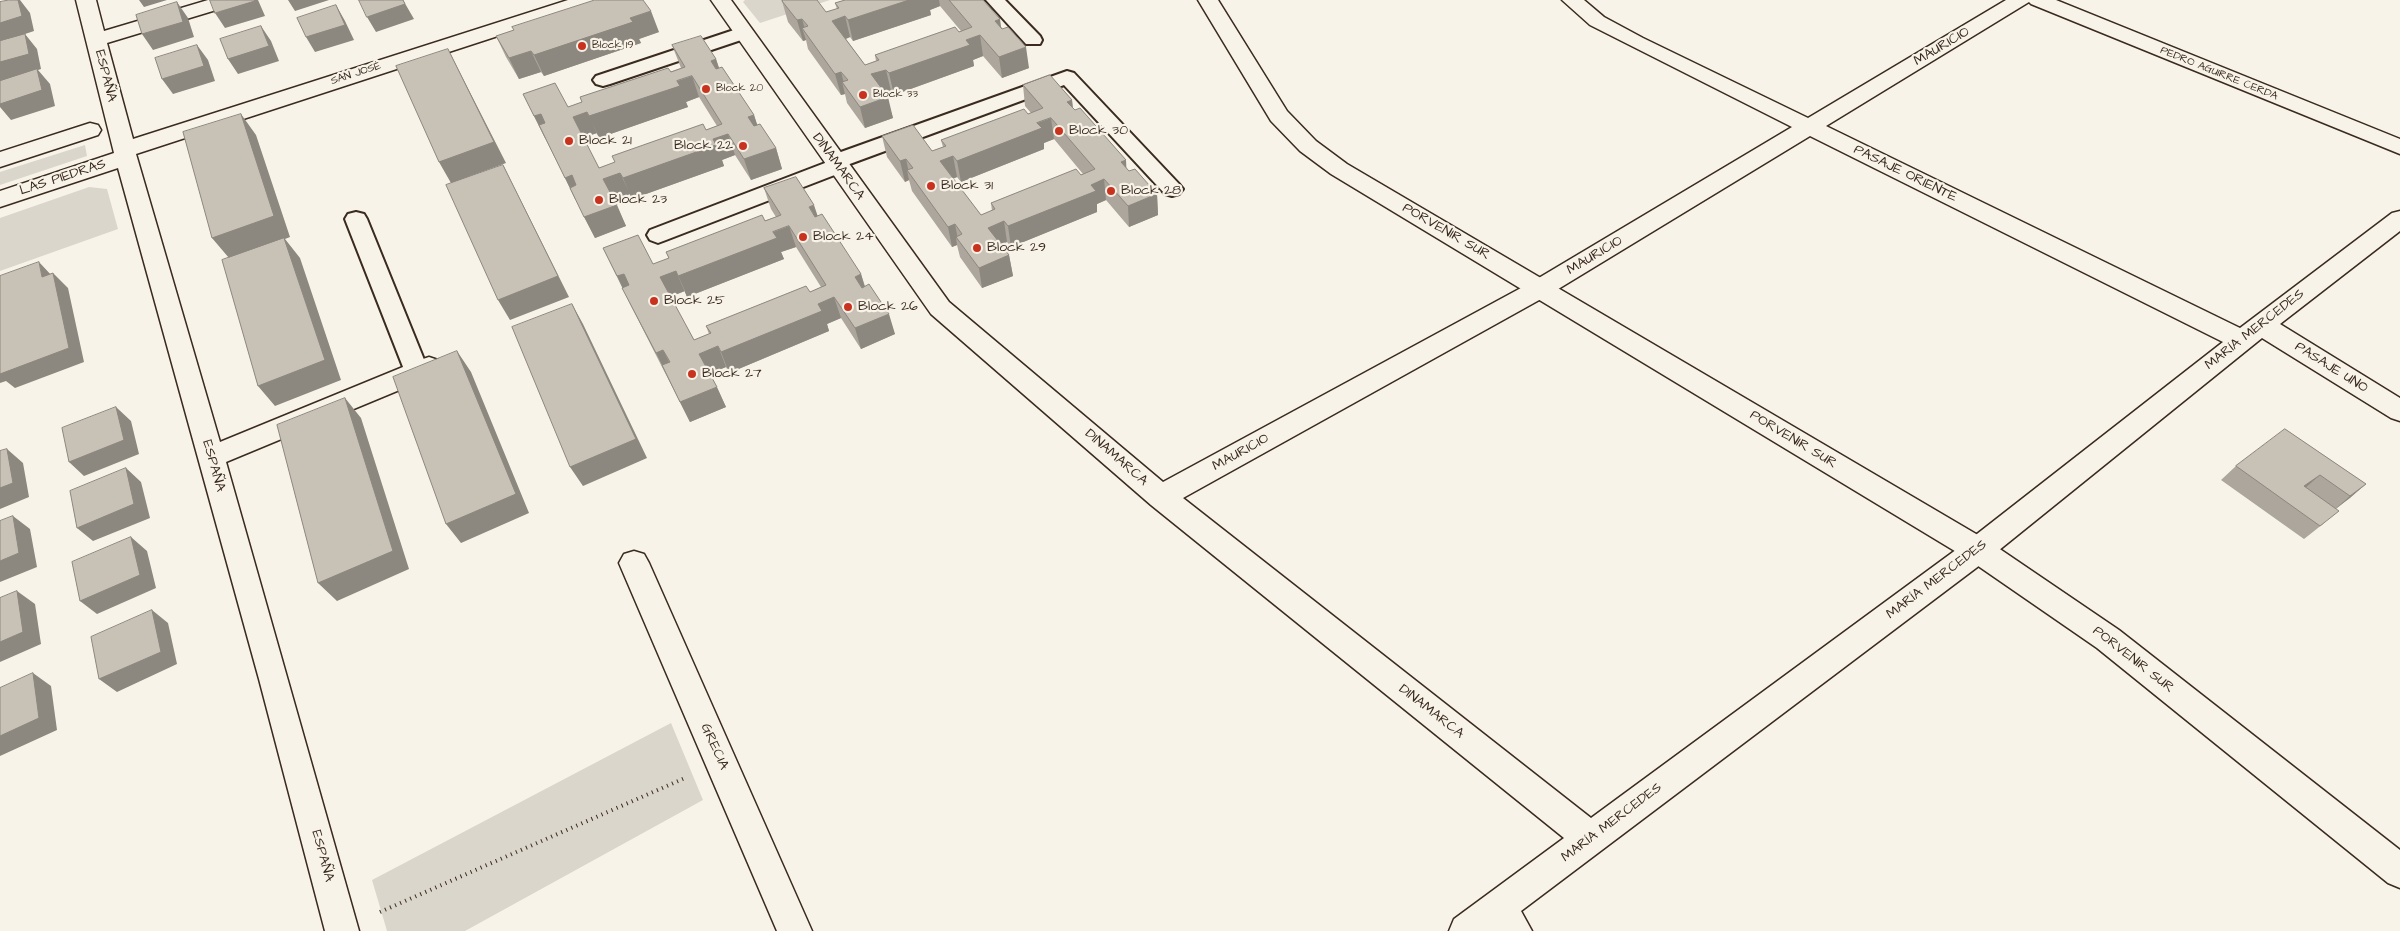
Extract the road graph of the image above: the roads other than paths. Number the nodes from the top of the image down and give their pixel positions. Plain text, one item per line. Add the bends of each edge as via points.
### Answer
1 (86, 0) edge
2 (229, 0) edge
3 (589, 0) edge
4 (721, 0) edge
5 (995, 0) edge
6 (1208, 0) edge
7 (1572, 0) edge
8 (2020, 0) edge
9 (2038, 0) edge
10 (743, 33) junction
11 (96, 40) junction
12 (1033, 40) dead end
13 (603, 80) dead end
14 (1809, 127) junction
15 (90, 130) dead end
16 (2400, 147) edge
17 (125, 154) junction
18 (0, 160) edge
19 (836, 164) junction
20 (1172, 189) dead end
21 (0, 199) edge
22 (356, 219) dead end
23 (2400, 219) edge
24 (658, 235) dead end
25 (1541, 288) junction
26 (2251, 332) junction
27 (451, 358) edge
28 (417, 372) junction
29 (2400, 411) edge
30 (211, 457) junction
31 (1161, 497) junction
32 (1978, 550) junction
33 (634, 563) dead end
34 (1591, 838) junction
35 (2400, 871) edge
36 (1506, 920) edge
37 (342, 930) edge
38 (794, 931) edge
39 (1466, 931) edge

1 - 11 street, ESPAÑA
2 - 11 street
3 - 17 street, SAN JOSÉ via 462,39
4 - 10 street, DINAMARCA
5 - 12 lane
6 - 25 street, PORVENIR SUR via 1279,116 1308,146 1340,169
7 - 14 street, PASAJE ORIENTE via 1597,21 1636,42
8 - 14 street, MAURICIO
9 - 16 street, PEDRO AGUIRRE CERDA
10 - 13 lane
10 - 19 street, DINAMARCA
11 - 17 street, ESPAÑA
14 - 25 street, MAURICIO
14 - 26 street, PASAJE ORIENTE
15 - 18 street
17 - 21 street, LAS PIEDRAS
17 - 30 street, ESPAÑA
19 - 20 lane via 1067,77
19 - 24 lane
19 - 31 street, DINAMARCA via 940,308
22 - 28 lane
23 - 26 street, MARÍA MERCEDES
25 - 31 street, MAURICIO
25 - 32 street, PORVENIR SUR
26 - 29 street, PASAJE UNO
26 - 32 street, MARÍA MERCEDES
27 - 28 street
28 - 30 street
30 - 37 street, ESPAÑA
31 - 34 street, DINAMARCA
32 - 34 street, MARÍA MERCEDES
32 - 35 street, PORVENIR SUR via 2108,639
33 - 38 street, GRECIA
34 - 36 street, MARÍA MERCEDES
36 - 39 street, MARÍA MERCEDES

